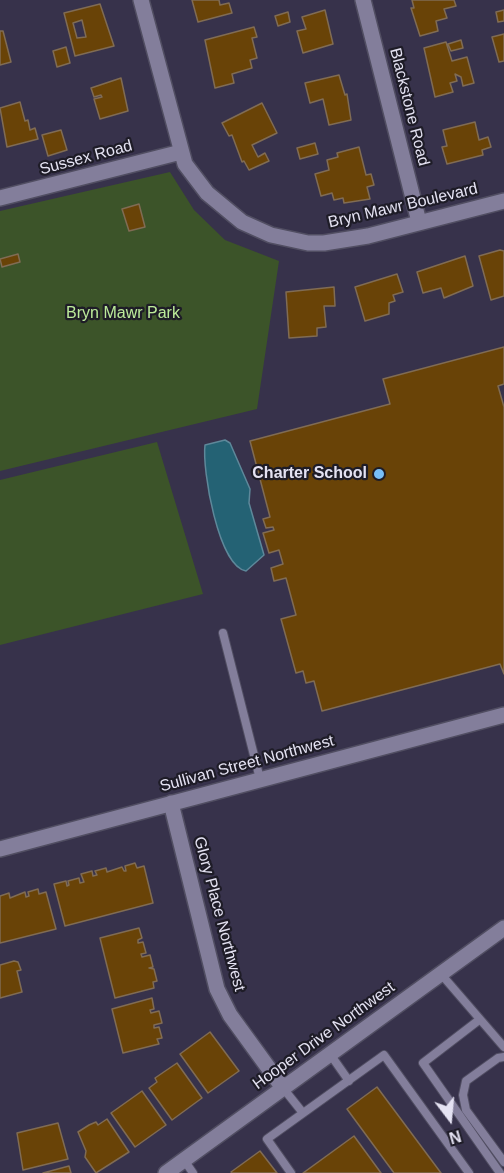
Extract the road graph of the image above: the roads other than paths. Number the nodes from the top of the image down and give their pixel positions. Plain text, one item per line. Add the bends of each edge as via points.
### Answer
1 (141, 0) edge
2 (363, 0) edge
3 (181, 152) junction
4 (0, 198) edge
5 (504, 201) edge
6 (419, 222) junction
7 (223, 633) dead end
8 (504, 715) edge
9 (260, 779) junction
10 (171, 803) junction
11 (0, 849) edge
12 (504, 928) edge
13 (441, 974) junction
14 (479, 1020) junction
15 (504, 1047) edge
16 (330, 1054) junction
17 (504, 1057) edge
18 (349, 1081) junction
19 (283, 1088) junction
20 (303, 1113) junction
21 (184, 1160) junction
22 (504, 1162) edge
23 (166, 1173) edge
24 (193, 1173) edge
25 (291, 1173) edge
26 (469, 1173) edge
27 (500, 1173) edge

1 - 3 street, Bryn Mawr Boulevard
2 - 6 street, Blackstone Road
3 - 4 street, Sussex Road
3 - 6 street, Bryn Mawr Boulevard via 185,164 207,193 242,222 272,235 324,243
5 - 6 street, Bryn Mawr Boulevard
7 - 9 lane
8 - 9 street, Sullivan Street Northwest
9 - 10 street, Sullivan Street Northwest
10 - 11 street, Sullivan Street Northwest
10 - 19 street, Glory Place Northwest via 217,989 230,1015
12 - 13 street, Hooper Drive Northwest
13 - 14 lane
13 - 16 street, Hooper Drive Northwest
14 - 15 lane
14 - 27 lane via 423,1064
16 - 18 lane
16 - 19 street, Hooper Drive Northwest
17 - 22 lane via 466,1081 463,1095 466,1110
18 - 20 lane
18 - 26 lane via 384,1055
19 - 20 lane
19 - 21 street, Hooper Drive Northwest
20 - 25 lane via 267,1139
21 - 23 street, Hooper Drive Northwest
21 - 24 lane

